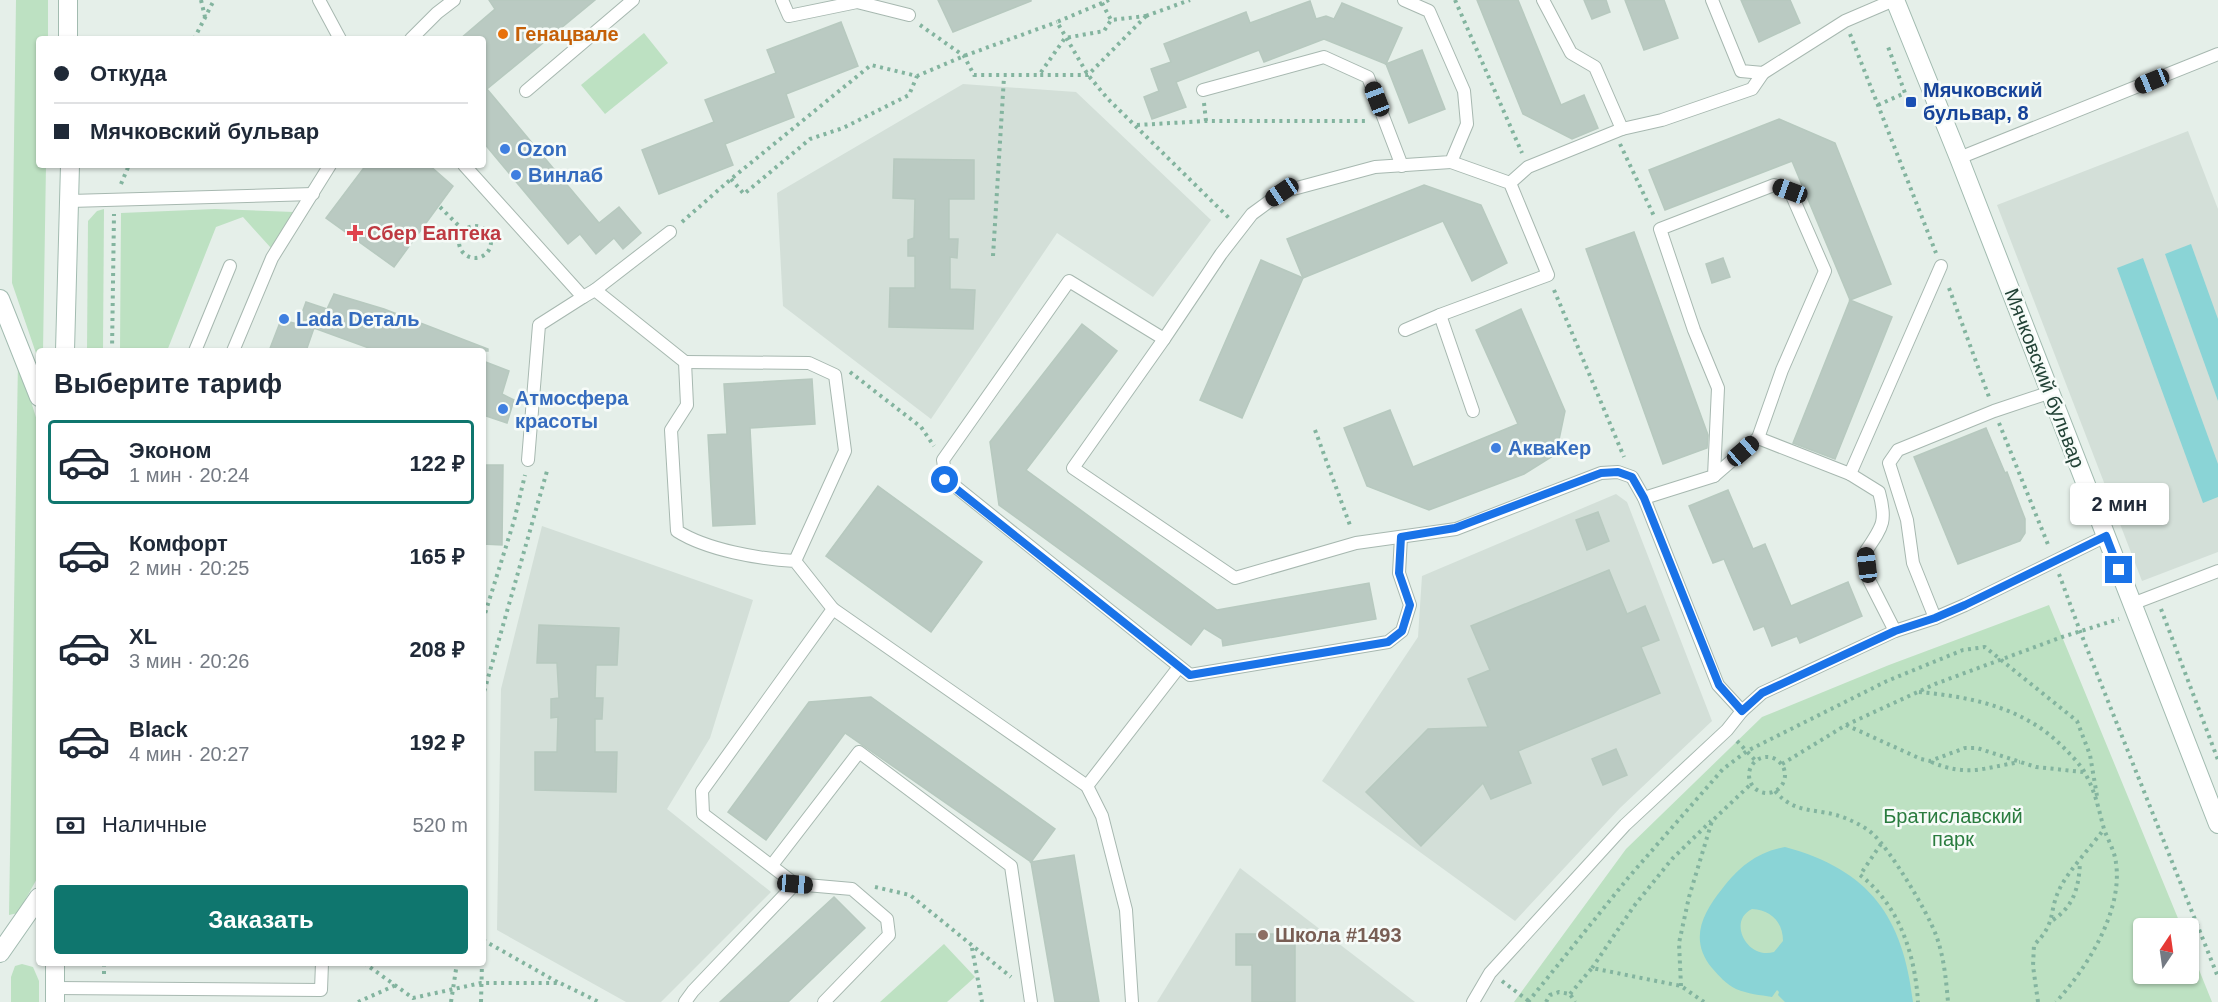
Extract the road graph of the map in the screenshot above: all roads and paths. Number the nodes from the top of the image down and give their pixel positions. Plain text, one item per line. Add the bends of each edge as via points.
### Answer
1 (68, 0) edge
2 (201, 0) edge
3 (214, 0) edge
4 (319, 0) edge
5 (454, 0) edge
6 (633, 0) edge
7 (782, 0) edge
8 (1109, 0) edge
9 (1171, 0) edge
10 (1190, 0) edge
11 (1404, 0) edge
12 (1455, 0) edge
13 (1543, 0) edge
14 (1712, 0) edge
15 (1894, 0) edge
16 (1102, 3) junction
17 (1175, 5) junction
18 (909, 15) joint
19 (1146, 16) junction
20 (205, 17) junction
21 (1111, 20) junction
22 (1057, 22) junction
23 (68, 36) edge
24 (196, 36) edge
25 (338, 36) edge
26 (414, 36) edge
27 (1065, 38) junction
28 (1887, 44) dead end
29 (2218, 54) edge
30 (964, 56) junction
31 (1763, 73) junction
32 (1039, 75) junction
33 (1089, 75) junction
34 (917, 76) junction
35 (1004, 76) junction
36 (1203, 90) dead end
37 (526, 91) dead end
38 (1878, 105) dead end
39 (1385, 121) junction
40 (1136, 125) junction
41 (1619, 131) junction
42 (1959, 158) junction
43 (1451, 162) junction
44 (1402, 166) junction
45 (1528, 167) junction
46 (70, 168) edge
47 (328, 168) edge
48 (467, 168) edge
49 (731, 179) junction
50 (1510, 183) junction
51 (313, 194) junction
52 (114, 200) junction
53 (70, 201) junction
54 (440, 207) dead end
55 (1240, 229) junction
56 (1660, 229) junction
57 (463, 230) junction
58 (670, 232) joint
59 (993, 256) dead end
60 (230, 266) dead end
61 (1941, 266) dead end
62 (1548, 275) junction
63 (595, 290) junction
64 (583, 297) junction
65 (0, 299) edge
66 (1440, 315) junction
67 (1405, 330) dead end
68 (1164, 339) junction
69 (65, 348) edge
70 (112, 348) edge
71 (196, 348) edge
72 (234, 348) edge
73 (685, 362) junction
74 (835, 375) junction
75 (36, 389) edge
76 (2051, 392) junction
77 (1473, 411) dead end
78 (1315, 430) dead end
79 (1758, 438) junction
80 (528, 459) joint
81 (943, 460) junction
82 (547, 471) dead end
83 (1850, 474) junction
84 (1714, 476) junction
85 (1632, 477) junction
86 (1644, 498) junction
87 (2106, 536) junction
88 (1401, 537) junction
89 (1356, 543) junction
90 (2055, 560) junction
91 (795, 561) junction
92 (2218, 571) edge
93 (2158, 601) junction
94 (833, 609) junction
95 (2134, 609) junction
96 (486, 610) edge
97 (1935, 618) junction
98 (1895, 631) junction
99 (2080, 631) junction
100 (2001, 659) junction
101 (1179, 667) junction
102 (486, 685) edge
103 (1919, 692) junction
104 (1742, 711) junction
105 (1845, 725) junction
106 (1727, 730) junction
107 (1747, 751) junction
108 (1755, 760) junction
109 (2218, 760) edge
110 (1930, 761) junction
111 (2020, 762) junction
112 (1782, 764) junction
113 (2085, 772) junction
114 (1751, 784) junction
115 (1087, 786) junction
116 (1775, 791) junction
117 (2097, 796) junction
118 (1712, 821) junction
119 (2218, 824) edge
120 (2104, 829) junction
121 (1881, 844) junction
122 (2080, 861) junction
123 (772, 865) junction
124 (795, 884) junction
125 (868, 885) dead end
126 (36, 901) edge
127 (2052, 920) junction
128 (486, 942) edge
129 (972, 947) junction
130 (0, 953) edge
131 (55, 966) edge
132 (322, 966) edge
133 (369, 966) edge
134 (457, 966) edge
135 (483, 966) edge
136 (1592, 969) junction
137 (1490, 973) junction
138 (2218, 977) edge
139 (560, 983) junction
140 (396, 984) junction
141 (482, 984) junction
142 (1682, 986) junction
143 (454, 988) junction
144 (1570, 994) junction
145 (55, 995) edge
146 (1031, 997) edge
147 (413, 998) junction
148 (358, 1002) edge
149 (420, 1002) edge
150 (451, 1002) edge
151 (481, 1002) edge
152 (596, 1002) edge
153 (685, 1002) edge
154 (824, 1002) edge
155 (982, 1002) edge
156 (1132, 1002) edge
157 (1473, 1002) edge
158 (1529, 1002) edge
159 (1546, 1002) edge
160 (1575, 1002) edge
161 (1704, 1002) edge
162 (1918, 1002) edge
163 (1948, 1002) edge
164 (2038, 1002) edge
165 (2056, 1002) edge

1 - 23 street
2 - 20 path
3 - 20 path
4 - 25 lane
5 - 26 lane
6 - 37 lane
7 - 18 lane via 789,16 857,2
8 - 16 path
9 - 17 path
10 - 17 path
11 - 43 lane via 1429,11 1464,92 1467,124
12 - 45 path
13 - 41 lane via 1570,53 1595,67
14 - 31 lane via 1741,71
15 - 31 lane via 1845,21
15 - 42 street, Мячковский бульвар
16 - 21 path
16 - 22 path
17 - 19 path
18 - 30 path
19 - 21 path
19 - 33 path
20 - 24 path
21 - 27 path via 1104,31
22 - 27 path
22 - 30 path
27 - 32 path
27 - 33 path
28 - 38 path via 1905,93
29 - 42 lane
30 - 34 path
30 - 35 path via 974,75
31 - 41 lane via 1752,89
32 - 33 path
32 - 35 path
33 - 40 path
34 - 49 path via 871,65
34 - 49 path via 909,95 843,128 810,139 744,194
35 - 59 path
36 - 39 lane via 1324,57 1368,77
39 - 40 path
39 - 44 lane
40 - 55 path
41 - 45 lane
41 - 56 path
42 - 76 street, Мячковский бульвар
43 - 44 lane
43 - 50 lane
44 - 55 lane via 1375,167 1282,192 1252,214
45 - 50 lane
46 - 53 street
47 - 51 lane
48 - 64 lane
49 - 58 path
50 - 62 lane
51 - 52 lane
51 - 72 lane via 272,258
52 - 53 lane
52 - 70 path
53 - 69 street
54 - 57 path
55 - 68 lane
56 - 79 lane via 1774,185 1790,191 1825,271 1782,370
56 - 84 lane via 1718,388
57 - 57 path via 458,238 464,254 471,258 488,252 491,236 486,229 475,225
58 - 63 lane
60 - 71 lane
61 - 83 lane
62 - 66 lane
62 - 85 path
63 - 64 lane
63 - 73 lane
64 - 80 lane via 539,325
65 - 75 street
66 - 67 lane
66 - 77 lane
68 - 81 lane via 1069,281
68 - 89 lane via 1073,468 1235,578
73 - 74 lane via 809,363
73 - 91 lane via 687,405 671,430 677,531 691,539 765,559
74 - 81 path via 842,366 921,427
74 - 91 lane via 845,451
76 - 87 street, Мячковский бульвар
76 - 97 lane via 1898,450 1889,463 1907,520 1913,563
78 - 89 path
79 - 83 lane
79 - 84 lane
80 - 96 path via 514,521
81 - 101 lane via 945,480
82 - 102 path
83 - 98 lane via 1879,492 1884,513 1880,531 1866,551 1869,580
84 - 86 lane
85 - 86 lane
85 - 88 lane via 1618,472 1601,473 1455,528
86 - 104 lane via 1719,685
87 - 90 lane
87 - 95 street, Мячковский бульвар
88 - 89 lane
88 - 101 lane via 1399,573 1410,605 1402,631 1388,642 1190,675
90 - 97 lane
90 - 99 path
91 - 94 lane
92 - 93 lane
93 - 95 lane
93 - 95 path
93 - 109 path
94 - 115 lane
94 - 123 lane via 702,791 703,814
95 - 99 path
95 - 119 street, Мячковский бульвар
97 - 98 lane
98 - 104 lane via 1762,693
99 - 100 path
99 - 138 path
100 - 103 path
100 - 107 path via 1985,647 1963,650 1887,681
100 - 117 path via 2077,721 2090,754
101 - 115 lane
103 - 105 path
103 - 113 path via 1959,696 2018,715 2051,735
104 - 106 lane
105 - 110 path
105 - 112 path
106 - 107 path
106 - 137 lane via 1624,825
107 - 108 path
107 - 158 path via 1723,769 1628,878
108 - 112 path via 1774,758
108 - 114 path via 1750,767
110 - 111 path via 1963,771
110 - 111 path via 1965,748 1977,748
111 - 113 path
112 - 116 path via 1785,774
113 - 117 path
114 - 116 path via 1766,793
114 - 118 path
115 - 156 lane via 1102,816 1126,910
116 - 121 path via 1790,806 1828,812 1857,823
117 - 120 path
118 - 136 path via 1641,896
118 - 142 path via 1679,943
120 - 122 path
120 - 165 path via 2116,862 2114,902 2092,953
121 - 162 path via 1860,874 1893,911 1914,965
121 - 163 path via 1914,892 1935,933 1944,962
122 - 127 path via 2058,891
122 - 127 path via 2074,898
123 - 124 lane
123 - 146 lane via 859,752 1011,866
124 - 153 lane
124 - 154 lane via 852,889 887,919 889,935
125 - 129 path via 910,895
126 - 130 street
127 - 164 path via 2033,949
128 - 139 path
129 - 146 path
129 - 155 path
131 - 145 street
132 - 145 lane via 321,990
133 - 140 path
134 - 143 path
135 - 141 path
136 - 142 path
136 - 144 path
137 - 157 lane
137 - 158 path
139 - 141 path
139 - 152 path
140 - 147 path
140 - 148 path
141 - 143 path
141 - 151 path
142 - 161 path
143 - 147 path
143 - 150 path
144 - 159 path via 1559,992 1550,995
144 - 160 path
147 - 149 path

